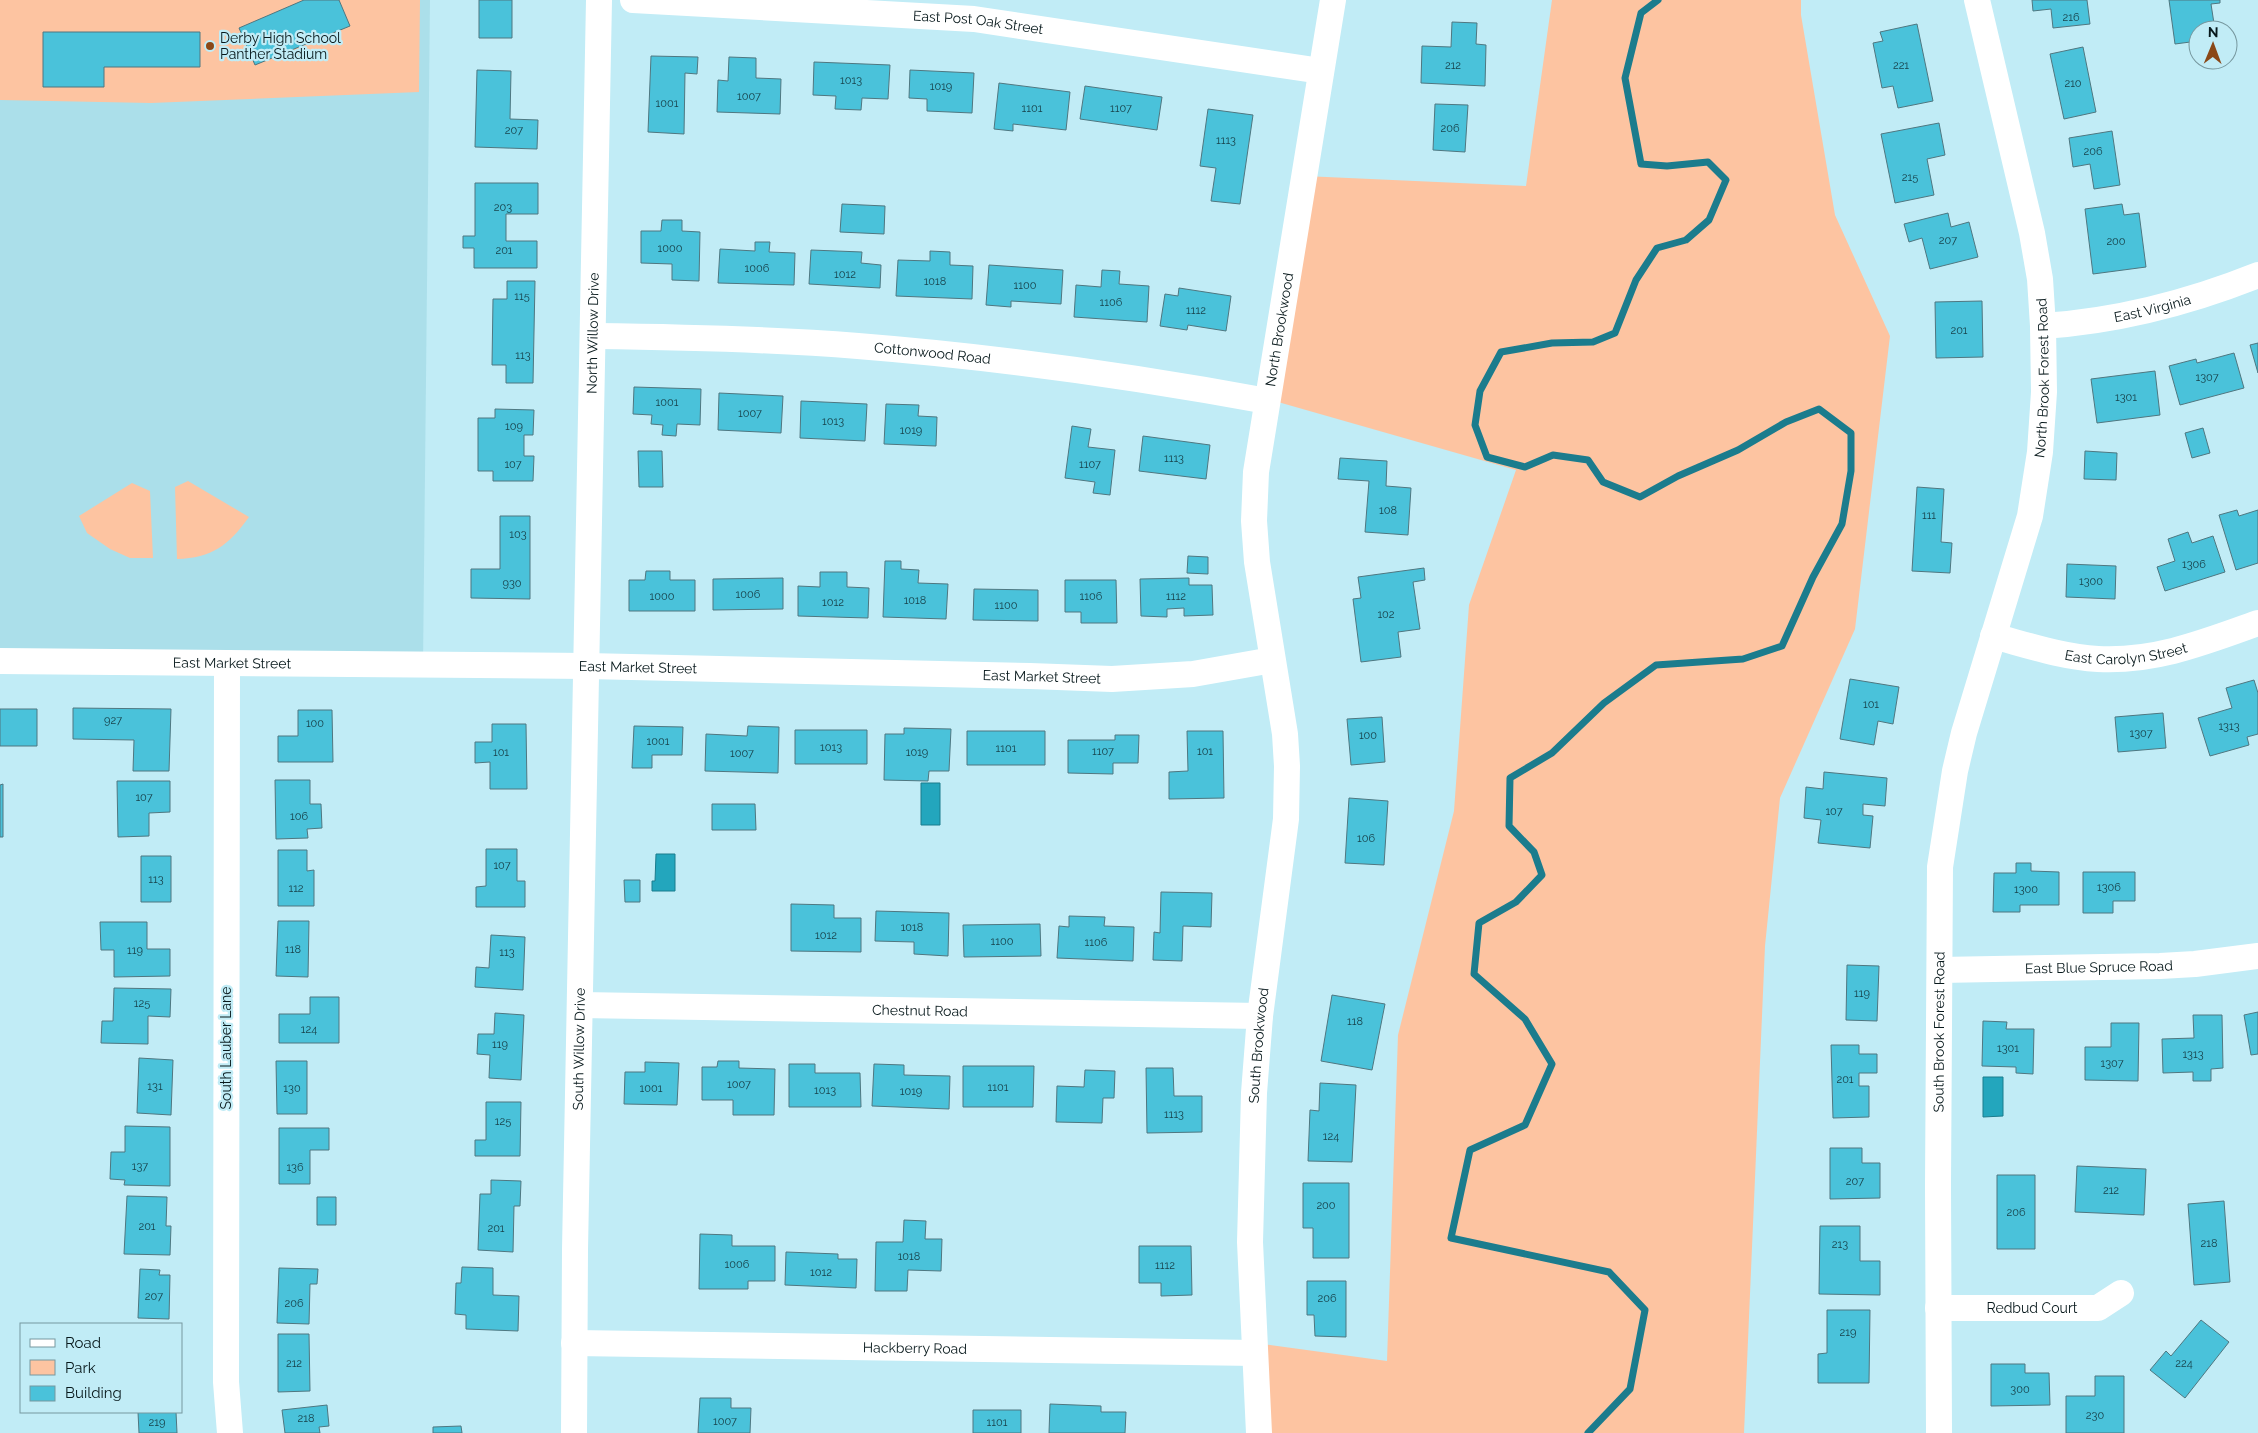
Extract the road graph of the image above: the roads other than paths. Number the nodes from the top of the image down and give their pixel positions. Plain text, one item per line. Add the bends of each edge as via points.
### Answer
1 (599, 0) edge
2 (633, 0) edge
3 (1333, 0) edge
4 (1977, 0) edge
5 (1321, 71) junction
6 (2258, 275) edge
7 (2043, 326) junction
8 (594, 336) junction
9 (1267, 401) junction
10 (2258, 623) edge
11 (1993, 636) junction
12 (1272, 660) junction
13 (0, 661) edge
14 (227, 663) junction
15 (587, 666) junction
16 (2258, 956) edge
17 (1940, 970) junction
18 (580, 1005) junction
19 (1260, 1016) junction
20 (2121, 1293) dead end
21 (1938, 1308) junction
22 (574, 1343) junction
23 (1255, 1353) junction
24 (230, 1433) edge
25 (574, 1433) edge
26 (1259, 1433) edge
27 (1939, 1433) edge

1 - 8 street, North Willow Drive
2 - 5 street, East Post Oak Street via 974,19
3 - 5 street, North Brookwood
4 - 7 street, North Brook Forest Road via 2032,233 2040,279
5 - 9 street, North Brookwood
6 - 7 street, East Virginia via 2197,298 2143,313
7 - 11 street, North Brook Forest Road via 2044,392 2040,452 2030,516
8 - 9 street, Cottonwood Road via 763,340 932,352 1101,372
8 - 15 street, North Willow Drive
9 - 12 street, North Brookwood via 1256,472 1254,520
10 - 11 street, East Carolyn Street via 2169,653 2131,659 2068,656
11 - 17 street, South Brook Forest Road via 1964,733 1943,838
12 - 15 street, East Market Street via 1193,674 1112,679
12 - 19 street, South Brookwood via 1285,740 1286,819
13 - 14 street, East Market Street
14 - 15 street, East Market Street
14 - 24 street, South Lauber Lane via 226,1382
15 - 18 street, South Willow Drive
16 - 17 street, East Blue Spruce Road via 2160,966
17 - 21 street, South Brook Forest Road
18 - 19 street, Chestnut Road
18 - 22 street, South Willow Drive
19 - 23 street, South Brookwood via 1250,1195
20 - 21 street, Redbud Court via 2098,1308
21 - 27 street, South Brook Forest Road
22 - 23 street, Hackberry Road
22 - 25 street, South Willow Drive
23 - 26 street, South Brookwood

